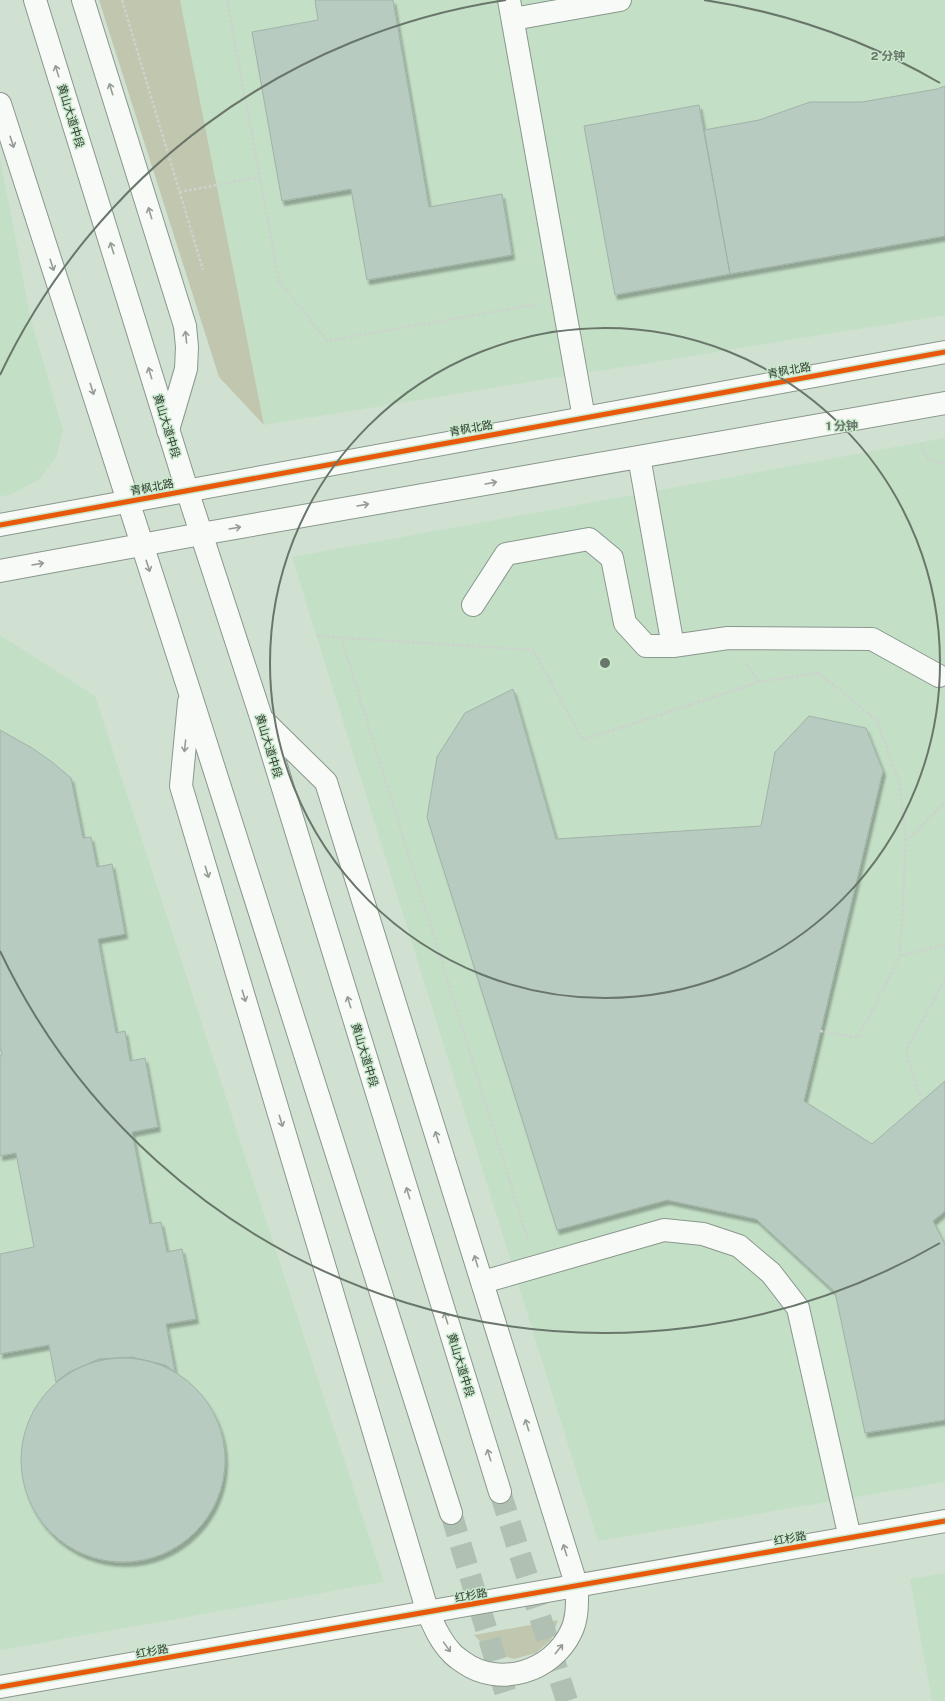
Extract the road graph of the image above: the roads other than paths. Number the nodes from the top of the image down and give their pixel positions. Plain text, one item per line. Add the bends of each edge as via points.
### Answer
1 (35, 0) edge
2 (83, 0) edge
3 (620, 0) edge
4 (511, 9) edge
5 (0, 104) edge
6 (945, 352) edge
7 (945, 403) edge
8 (584, 418) junction
9 (168, 430) junction
10 (639, 457) junction
11 (187, 490) junction
12 (128, 502) junction
13 (0, 525) edge
14 (200, 534) junction
15 (141, 545) junction
16 (0, 571) edge
17 (473, 605) dead end
18 (672, 646) junction
19 (939, 676) dead end
20 (190, 693) junction
21 (261, 717) junction
22 (483, 1282) junction
23 (500, 1492) tunnel mouth
24 (451, 1514) tunnel mouth
25 (945, 1521) edge
26 (850, 1538) junction
27 (577, 1587) junction
28 (428, 1613) junction
29 (0, 1687) edge

9 -> 1 main road, 黄山大道中段
9 -> 2 main road via 186,369 188,348 185,326
3 - 4 main road
4 - 8 main road
5 -> 12 main road
6 - 8 main road, 青枫北路
7 - 10 main road
8 - 11 main road, 青枫北路
9 - 11 main road, 黄山大道中段
14 -> 10 main road
10 - 18 main road
11 - 12 main road, 青枫北路
11 - 14 main road, 黄山大道中段
12 - 13 main road, 青枫北路
12 - 15 main road
14 - 15 main road
14 - 21 main road, 黄山大道中段
16 -> 15 main road
15 -> 20 main road
17 - 18 main road via 506,554 589,539 612,558 625,622 646,646
18 - 19 main road via 728,638 872,639
20 - 24 main road
20 -> 28 main road via 181,786
22 -> 21 main road via 326,782
23 -> 21 main road, 黄山大道中段
22 - 26 main road via 664,1230 703,1234 739,1246 771,1273 798,1308
27 -> 22 main road
25 - 26 main road, 红杉路
26 - 27 main road, 红杉路
27 - 28 main road, 红杉路
28 -> 27 main road via 437,1633 451,1653 471,1667 493,1674 517,1674 540,1666 558,1651 572,1631 578,1608
28 - 29 main road, 红杉路

